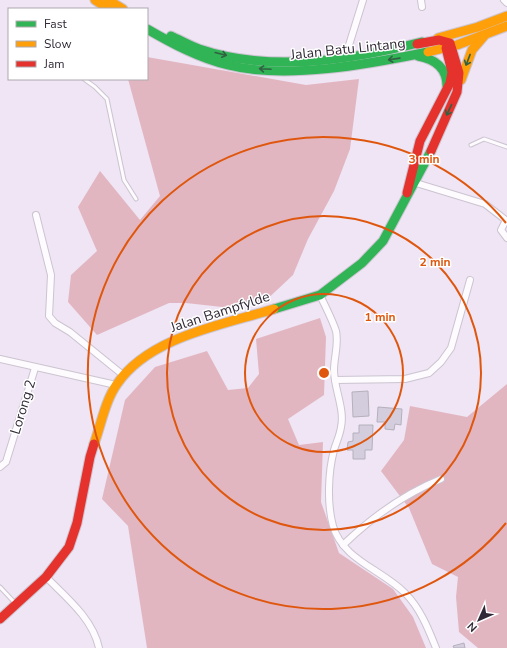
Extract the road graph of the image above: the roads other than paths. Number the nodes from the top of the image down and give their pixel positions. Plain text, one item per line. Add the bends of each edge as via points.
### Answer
1 (96, 0) edge
2 (363, 0) edge
3 (421, 0) edge
4 (504, 0) edge
5 (507, 3) edge
6 (108, 7) edge
7 (422, 7) dead end
8 (507, 16) edge
9 (148, 23) edge
10 (507, 26) edge
11 (478, 27) junction
12 (148, 30) edge
13 (488, 32) junction
14 (417, 44) junction
15 (449, 45) junction
16 (416, 56) junction
17 (344, 58) junction
18 (85, 80) edge
19 (447, 90) junction
20 (457, 92) junction
21 (420, 141) junction
22 (471, 145) dead end
23 (432, 146) junction
24 (507, 147) edge
25 (416, 183) junction
26 (136, 199) dead end
27 (404, 203) junction
28 (36, 215) dead end
29 (506, 220) edge
30 (507, 238) edge
31 (470, 280) dead end
32 (320, 295) junction
33 (0, 359) edge
34 (35, 368) junction
35 (123, 375) junction
36 (335, 380) junction
37 (116, 385) junction
38 (0, 467) edge
39 (441, 479) dead end
40 (343, 545) junction
41 (46, 578) junction
42 (0, 587) edge
43 (16, 604) junction
44 (0, 619) edge
45 (99, 648) edge
46 (436, 648) edge

1 - 6 street
2 - 17 street
3 - 7 street
4 - 5 street
8 - 11 street, Jalan Batu Lintang
9 -> 17 street, Jalan Batu Lintang via 198,48 245,59 295,62
10 - 13 street, Jalan Batu Lintang
11 - 14 street, Jalan Batu Lintang
11 - 15 street via 454,37
16 -> 12 street, Jalan Batu Lintang via 288,71 242,68 187,51
13 - 15 street, Jalan Batu Lintang
13 -> 20 street via 472,50
14 - 15 street via 441,40
14 - 17 street, Jalan Batu Lintang
15 - 16 street, Jalan Batu Lintang
15 - 19 street, Jalan Bampfylde via 452,72
15 - 20 street, Jalan Bampfylde via 459,73
16 - 19 street via 429,58 443,68
18 - 26 lane via 106,99 124,180
19 - 21 street, Jalan Bampfylde
20 -> 23 street, Jalan Bampfylde
21 - 23 street via 424,148
21 - 27 street, Jalan Bampfylde
22 - 24 lane via 484,139
23 - 25 street, Jalan Bampfylde
25 - 27 street, Jalan Bampfylde
25 - 29 street via 485,204
27 - 32 street, Jalan Bampfylde via 383,241 362,263
28 - 35 street via 51,275 49,316
29 - 30 street via 501,230
31 - 36 street via 451,348 429,373 398,379
32 - 35 street, Jalan Bampfylde via 221,324 166,344 133,364
32 - 36 street via 337,339
33 - 34 street
34 - 37 street
34 - 38 street, Lorong 2 via 6,462
35 - 37 street, Jalan Bampfylde
36 - 40 street via 342,426 331,466 330,501 333,525
37 - 41 street, Jalan Bampfylde via 90,457 77,523 69,547
39 - 40 street via 403,498 370,521
40 - 46 street via 358,560 376,569 406,594 426,623
41 - 43 street, Jalan Bampfylde
41 - 45 street via 83,616
42 - 43 lane
43 - 44 street, Jalan Bampfylde

